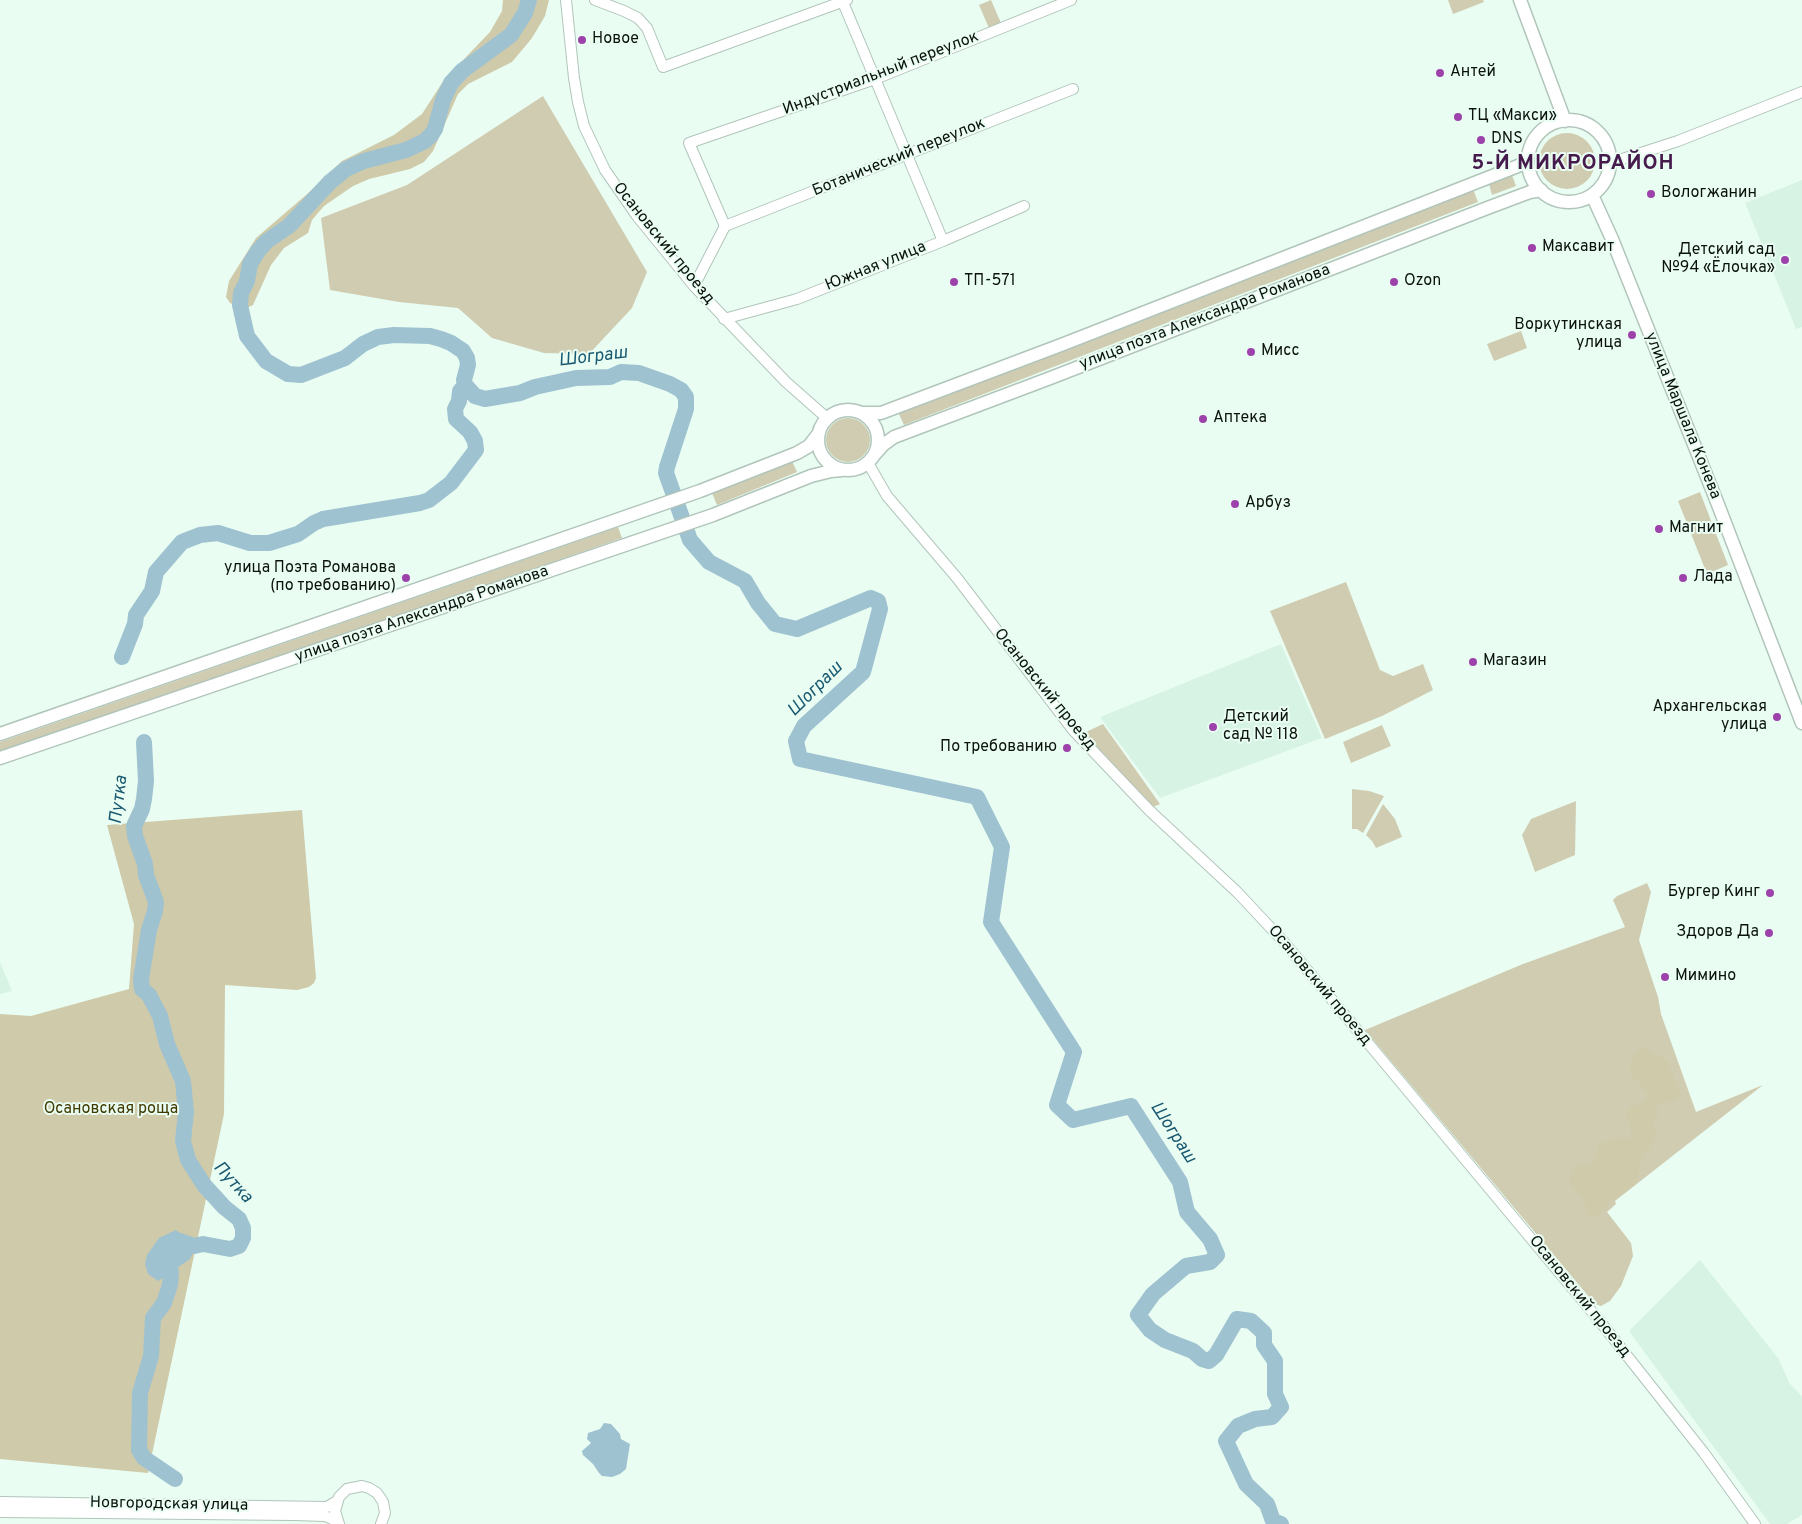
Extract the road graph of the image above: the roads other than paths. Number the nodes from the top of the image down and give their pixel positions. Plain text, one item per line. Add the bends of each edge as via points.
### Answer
1 (566, 0) edge
2 (595, 0) edge
3 (1071, 0) edge
4 (1520, 0) edge
5 (844, 1) edge
6 (1054, 3) edge
7 (875, 79) junction
8 (1073, 89) dead end
9 (1802, 92) edge
10 (1565, 120) junction
11 (907, 154) junction
12 (1528, 156) junction
13 (1610, 163) junction
14 (1540, 190) junction
15 (1592, 195) junction
16 (1024, 206) dead end
17 (725, 226) junction
18 (943, 241) junction
19 (694, 286) junction
20 (724, 319) junction
21 (862, 413) junction
22 (828, 418) junction
23 (819, 433) junction
24 (872, 459) junction
25 (842, 470) junction
26 (1802, 723) edge
27 (0, 734) edge
28 (0, 758) edge
29 (337, 1501) junction
30 (0, 1502) edge
31 (0, 1512) edge
32 (338, 1523) edge
33 (381, 1524) edge
34 (1755, 1524) edge

1 - 19 street, Осановский проезд via 574,78 584,126 605,170 637,216
2 - 5 street via 638,18 647,28 663,67
3 - 6 street, Индустриальный переулок
4 - 10 main road
5 - 7 street
6 - 7 street, Индустриальный переулок
7 - 11 street
7 - 17 street, Индустриальный переулок via 688,144
8 - 11 street, Ботанический переулок
9 - 13 street via 1678,141
10 - 12 main road via 1542,131
10 - 13 main road via 1584,123 1598,132 1607,146
11 - 17 street, Ботанический переулок
11 - 18 street
12 - 14 main road via 1532,178
12 - 21 main road, улица поэта Александра Романова via 1518,166 1061,345 881,413
13 - 15 main road via 1603,183
14 - 15 main road via 1566,202
14 - 24 main road, улица поэта Александра Романова via 894,437
15 - 26 main road, улица Маршала Конева via 1610,232
16 - 18 street, Южная улица
17 - 19 street
18 - 20 street, Южная улица via 797,299
19 - 20 street, Осановский проезд
20 - 22 street, Осановский проезд via 786,382
21 - 22 main road via 845,410
21 - 24 main road via 872,421 878,433 879,441
22 - 23 main road
23 - 25 main road via 824,459
23 - 27 main road, улица поэта Александра Романова via 809,446 797,453 700,491
24 - 25 main road via 853,470
24 - 34 street, Осановский проезд via 888,496 957,578 1073,730 1149,810 1237,892 1283,941 1598,1319
25 - 28 main road, улица поэта Александра Романова via 811,476 713,516
29 - 30 street, Новгородская улица via 327,1507
29 - 32 street
29 - 33 street via 352,1487 369,1488 383,1502
31 - 32 street, Новгородская улица via 325,1516

